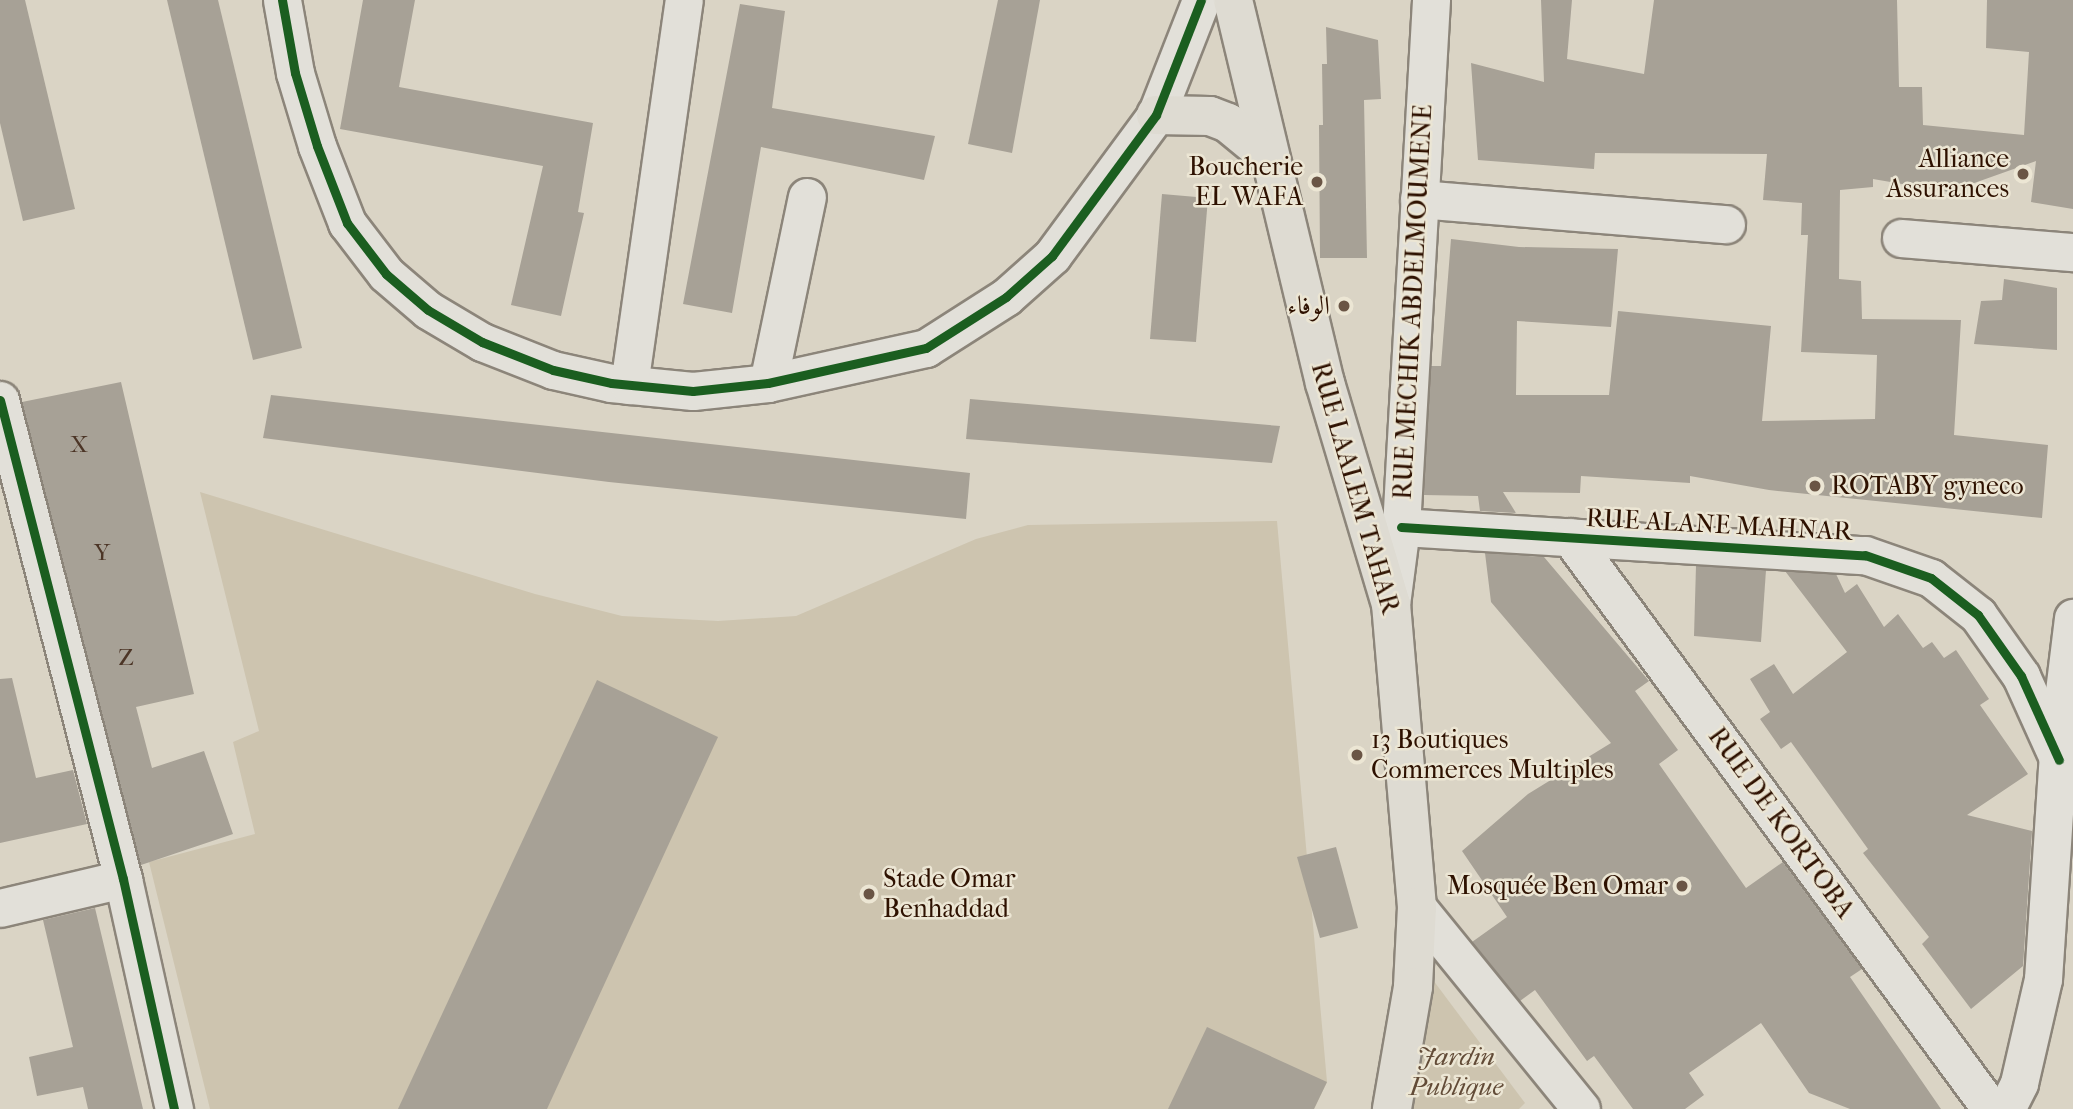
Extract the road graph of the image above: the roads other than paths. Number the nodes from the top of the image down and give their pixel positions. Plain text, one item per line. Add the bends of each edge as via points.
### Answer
1 (282, 0) edge
2 (684, 0) edge
3 (1201, 0) edge
4 (1233, 0) edge
5 (1431, 0) edge
6 (1156, 115) junction
7 (1267, 155) junction
8 (807, 197) dead end
9 (1419, 199) junction
10 (1726, 225) dead end
11 (1901, 238) dead end
12 (2073, 252) edge
13 (768, 383) junction
14 (629, 385) junction
15 (0, 400) edge
16 (1401, 527) junction
17 (1570, 537) junction
18 (1391, 604) junction
19 (2073, 618) edge
20 (2059, 760) junction
21 (123, 879) junction
22 (1417, 907) junction
23 (0, 908) edge
24 (174, 1109) edge
25 (1392, 1109) edge
26 (1581, 1109) edge
27 (1991, 1109) edge
28 (2006, 1109) edge

1 - 14 street via 295,73 317,146 347,223 386,274 428,310 482,342 554,370
2 - 14 street
3 - 6 street
4 - 7 main road, RUE LAALEM TAHAR
5 - 9 street, RUE MECHIK ABDELMOUMENE
6 - 7 main road via 1210,116 1228,123
6 - 13 street via 1052,256 964,327 926,348
7 - 18 main road, RUE LAALEM TAHAR via 1325,383
8 - 13 street
9 - 10 street
9 - 16 street, RUE MECHIK ABDELMOUMENE
11 - 12 street
13 - 14 street via 693,391
15 - 21 street
16 - 17 street, RUE ALANE MAHNAR
16 - 18 street, RUE MECHIK ABDELMOUMENE
17 - 20 street, RUE ALANE MAHNAR via 1865,555 1931,578 1985,625 2021,676
17 - 27 street, RUE DE KORTOBA
18 - 22 main road, RUE LAALEM TAHAR
19 - 20 street
20 - 28 street via 2042,979 2019,1083
21 - 23 street
21 - 24 street
22 - 25 main road, RUE LAALEM TAHAR via 1413,988
22 - 26 street

